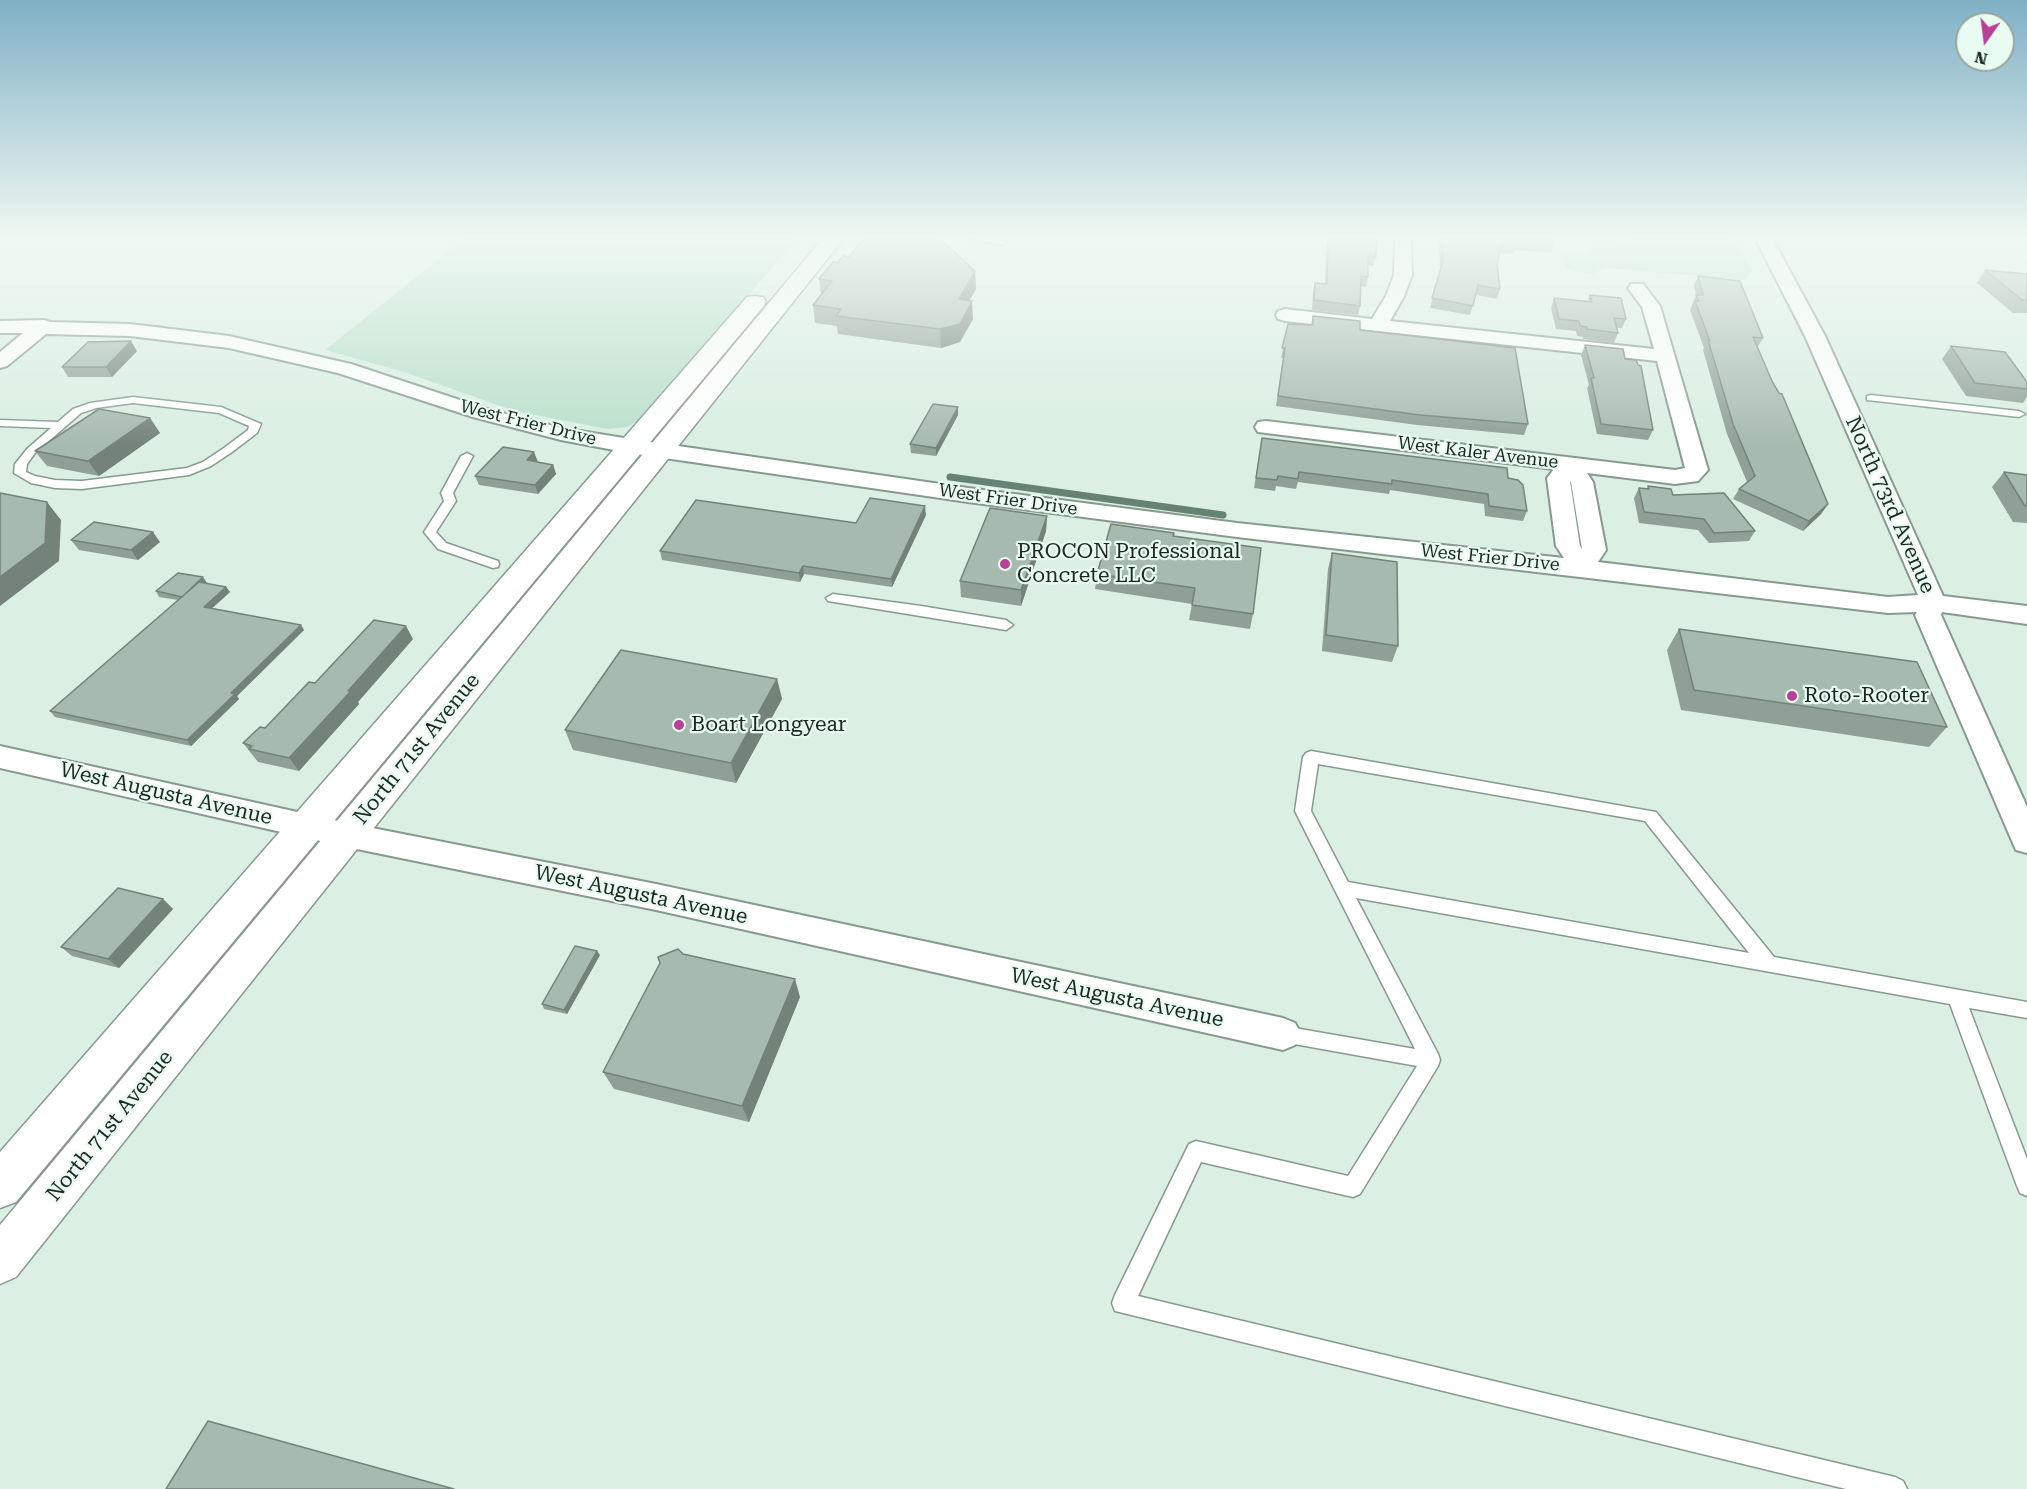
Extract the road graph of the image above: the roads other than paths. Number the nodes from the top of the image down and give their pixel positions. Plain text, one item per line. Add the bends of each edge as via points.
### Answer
1 (759, 307) edge
2 (766, 307) edge
3 (1388, 307) edge
4 (1651, 307) edge
5 (1800, 307) edge
6 (1285, 315) dead end
7 (752, 322) junction
8 (1378, 325) junction
9 (44, 326) junction
10 (0, 327) edge
11 (1666, 356) junction
12 (0, 362) edge
13 (1871, 398) dead end
14 (2019, 414) dead end
15 (0, 423) edge
16 (62, 424) junction
17 (1266, 427) dead end
18 (646, 448) junction
19 (467, 456) dead end
20 (1569, 464) junction
21 (509, 567) junction
22 (1582, 568) junction
23 (560, 575) junction
24 (833, 598) dead end
25 (1934, 603) junction
26 (2027, 615) edge
27 (1006, 625) dead end
28 (0, 757) edge
29 (306, 826) junction
30 (347, 835) junction
31 (2027, 842) edge
32 (1341, 888) junction
33 (1767, 962) junction
34 (1956, 997) junction
35 (2027, 1010) edge
36 (1283, 1034) joint
37 (1431, 1060) junction
38 (0, 1186) edge
39 (2027, 1186) edge
40 (0, 1261) edge
41 (1895, 1489) edge

1 - 7 street, North 71st Avenue
2 - 7 street, North 71st Avenue
3 - 8 street
4 - 11 street
5 - 25 street, North 73rd Avenue
6 - 8 street
7 - 18 street, North 71st Avenue
8 - 11 street
9 - 10 street, West Frier Drive
9 - 12 street
9 - 18 street, West Frier Drive via 170,334 271,350 344,368 510,422
11 - 20 street, West Kaler Avenue via 1697,470 1690,477 1676,477
13 - 14 lane
15 - 16 lane
16 - 16 lane via 31,451 21,464 20,473 55,484 82,485 189,471 228,450 253,431 255,424 221,410 133,400 77,411
17 - 20 street, West Kaler Avenue
18 - 21 street, North 71st Avenue
18 - 22 street, West Frier Drive via 1203,526
18 - 23 street, North 71st Avenue
19 - 21 lane via 447,493 450,501 430,532 442,546
20 - 22 street via 1582,482 1594,550
21 - 23 street
21 - 29 street, North 71st Avenue
22 - 25 street, West Frier Drive via 1888,605
23 - 30 street, North 71st Avenue
24 - 27 lane
25 - 26 street, West Frier Drive
25 - 31 street, North 73rd Avenue via 1928,615
28 - 29 street, West Augusta Avenue
29 - 30 street, West Augusta Avenue
29 - 38 street, North 71st Avenue
30 - 36 street, West Augusta Avenue
30 - 40 street, North 71st Avenue
32 - 33 lane
32 - 33 lane via 1303,812 1311,757 1650,816
32 - 37 lane
33 - 34 lane
34 - 35 lane
34 - 39 lane
36 - 37 lane
37 - 41 lane via 1353,1186 1196,1151 1123,1303

